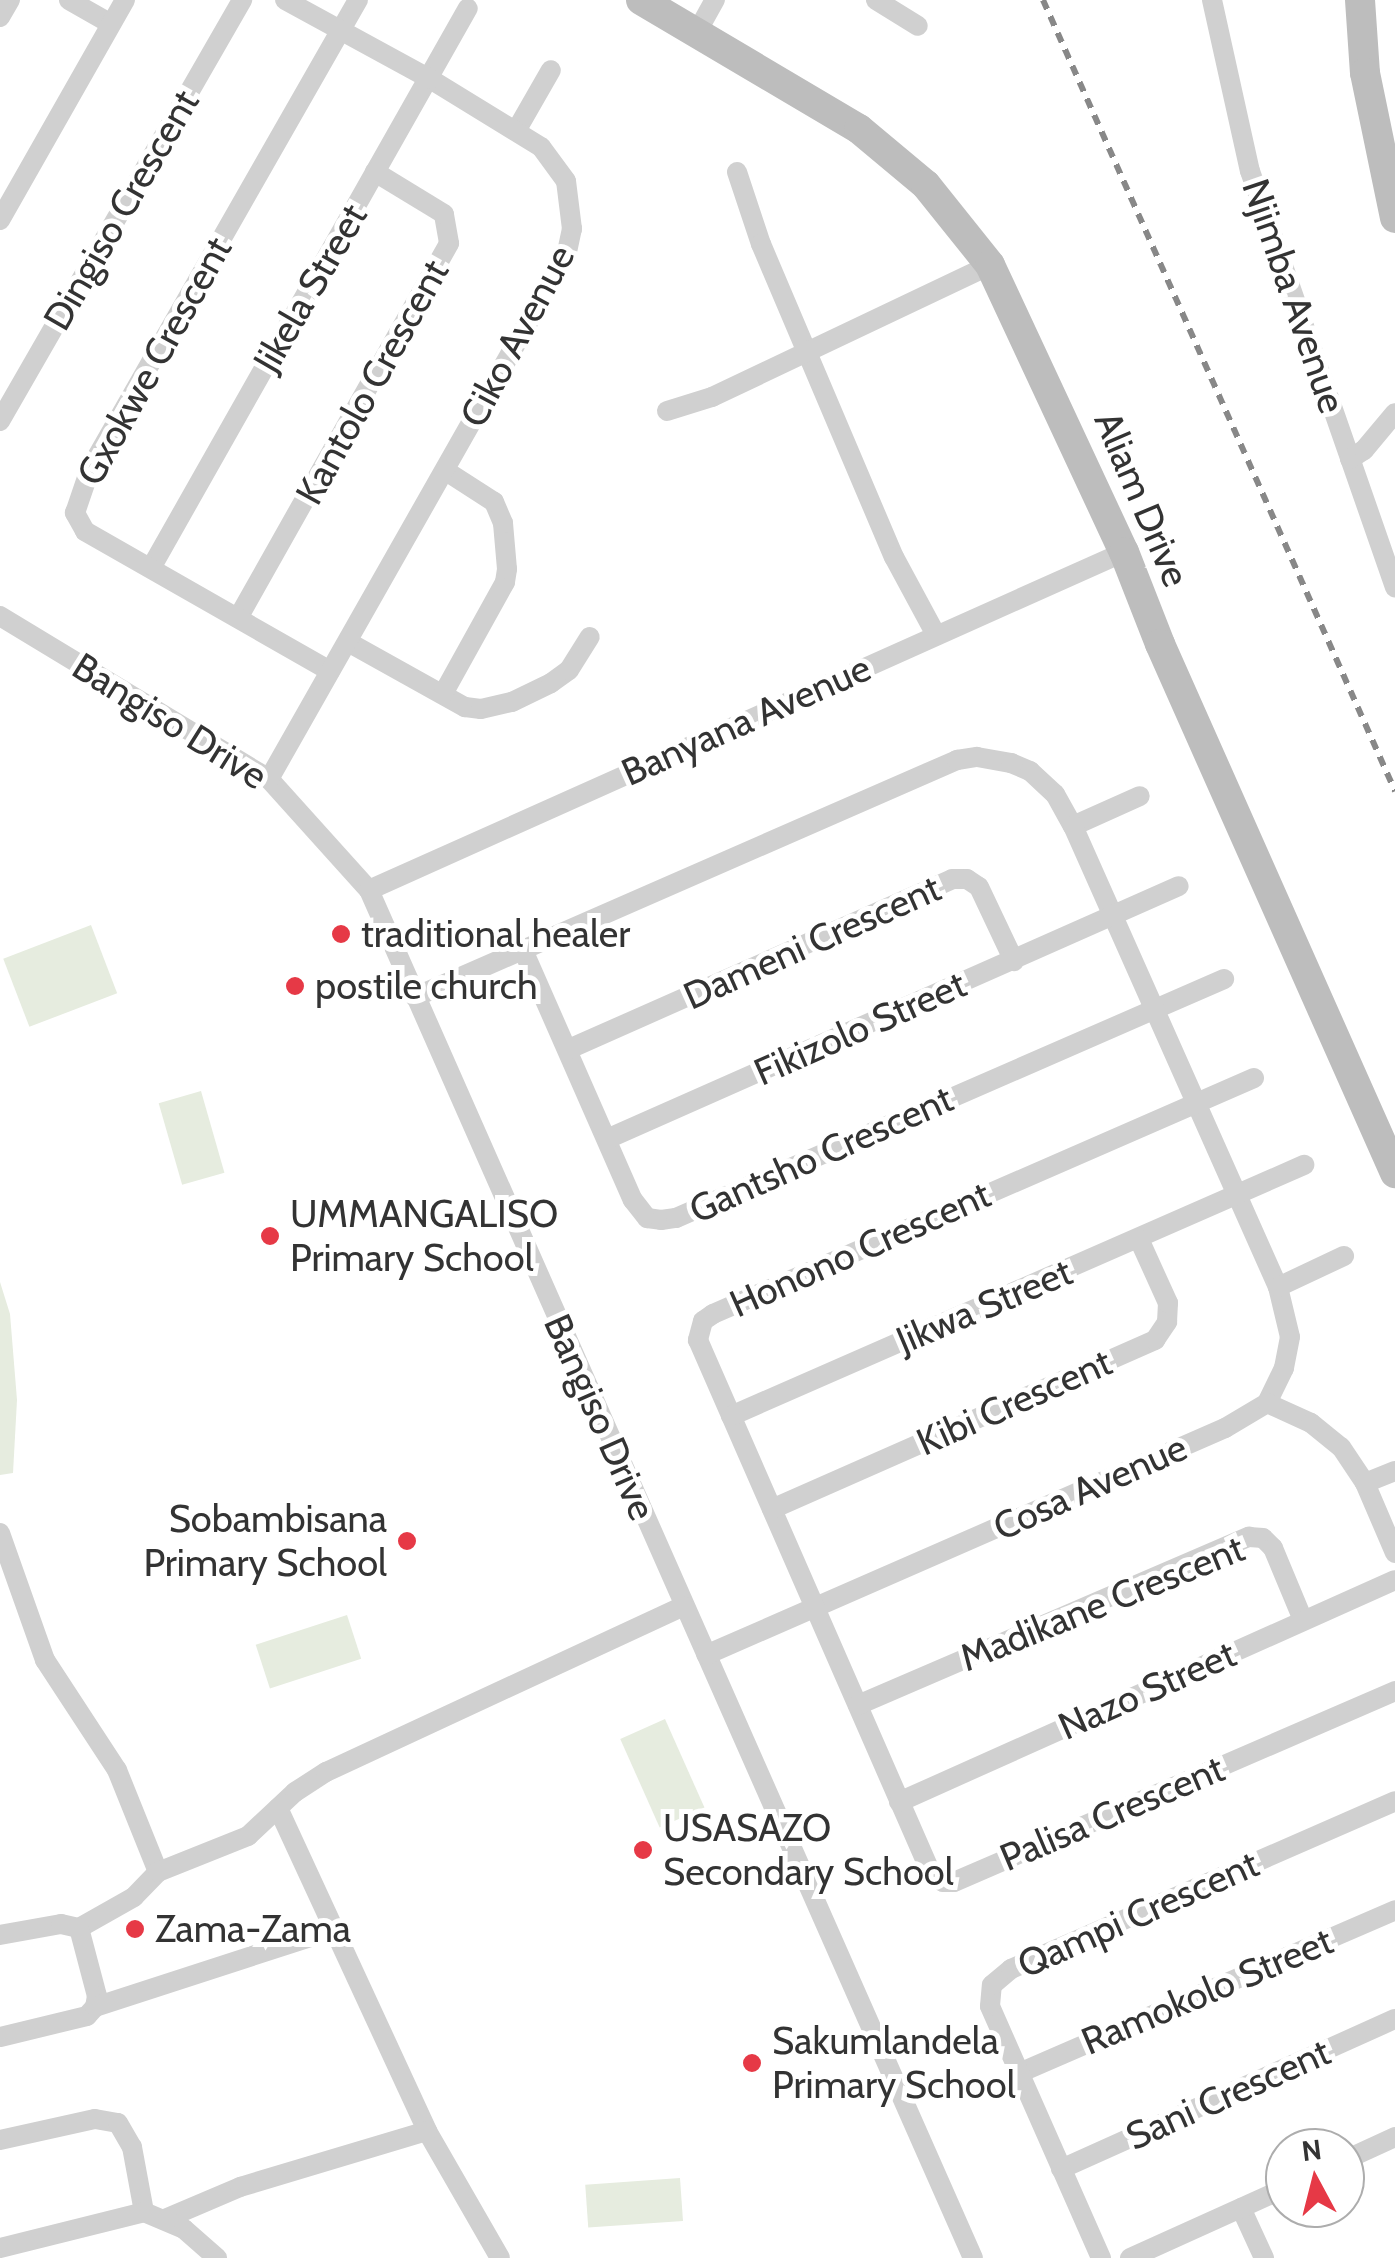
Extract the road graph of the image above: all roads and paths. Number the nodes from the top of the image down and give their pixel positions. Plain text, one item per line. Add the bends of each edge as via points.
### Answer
1 (10, 0) edge
2 (69, 0) edge
3 (125, 0) edge
4 (242, 0) edge
5 (285, 0) edge
6 (358, 0) edge
7 (640, 0) edge
8 (714, 0) edge
9 (876, 0) edge
10 (1212, 0) edge
11 (1360, 0) edge
12 (468, 8) dead end
13 (0, 18) edge
14 (111, 24) junction
15 (918, 26) dead end
16 (340, 32) junction
17 (698, 32) junction
18 (551, 70) dead end
19 (430, 80) junction
20 (516, 131) junction
21 (376, 172) junction
22 (737, 172) dead end
23 (1395, 218) edge
24 (0, 220) edge
25 (990, 265) junction
26 (807, 350) junction
27 (666, 412) dead end
28 (1395, 413) edge
29 (0, 420) edge
30 (1350, 459) junction
31 (446, 470) junction
32 (1124, 552) junction
33 (151, 568) junction
34 (1393, 572) edge
35 (0, 616) edge
36 (238, 618) junction
37 (936, 634) junction
38 (590, 636) dead end
39 (348, 642) junction
40 (330, 671) junction
41 (443, 694) junction
42 (269, 779) junction
43 (1140, 796) dead end
44 (1073, 826) junction
45 (1179, 886) dead end
46 (369, 890) junction
47 (1113, 916) junction
48 (523, 950) junction
49 (1014, 961) junction
50 (1224, 979) dead end
51 (415, 997) junction
52 (1156, 1012) junction
53 (569, 1049) junction
54 (1254, 1078) dead end
55 (1196, 1104) junction
56 (607, 1139) junction
57 (1304, 1165) dead end
58 (1395, 1173) edge
59 (1238, 1195) junction
60 (1140, 1239) junction
61 (1344, 1256) dead end
62 (1278, 1286) junction
63 (1267, 1403) junction
64 (731, 1416) junction
65 (1395, 1471) edge
66 (1365, 1483) junction
67 (772, 1510) junction
68 (0, 1533) edge
69 (1395, 1553) edge
70 (1395, 1580) edge
71 (683, 1606) junction
72 (816, 1608) junction
73 (1303, 1620) junction
74 (706, 1655) junction
75 (1395, 1691) edge
76 (858, 1706) junction
77 (1395, 1801) edge
78 (899, 1802) junction
79 (278, 1808) junction
80 (158, 1872) junction
81 (1395, 1910) edge
82 (80, 1928) junction
83 (335, 1929) junction
84 (0, 1935) edge
85 (96, 2008) junction
86 (1395, 2019) edge
87 (0, 2037) edge
88 (1018, 2073) junction
89 (427, 2130) junction
90 (1395, 2138) edge
91 (0, 2140) edge
92 (1365, 2151) edge
93 (1062, 2169) junction
94 (1265, 2197) edge
95 (1240, 2208) junction
96 (144, 2212) junction
97 (164, 2219) junction
98 (0, 2248) edge
99 (217, 2258) edge
100 (500, 2258) edge
101 (973, 2258) edge
102 (1101, 2258) edge
103 (1130, 2258) edge
104 (1264, 2258) edge

1 - 13 street
2 - 14 street
3 - 14 street
4 - 29 street, Dingiso Crescent
5 - 16 street, Ciko Avenue
6 - 16 street, Gxokwe Crescent
7 - 17 street, Aliam Drive
8 - 17 street
9 - 15 street
10 - 30 street, Njimba Avenue via 1250,170
11 - 23 street via 1365,73
12 - 19 street, Jikela Street
14 - 24 street
16 - 19 street, Ciko Avenue
16 - 33 street, Gxokwe Crescent via 78,498 74,513 85,531
17 - 25 street, Aliam Drive via 860,129 926,185
18 - 20 street
19 - 20 street, Ciko Avenue
19 - 21 street, Jikela Street
20 - 31 street, Ciko Avenue via 554,160 570,193 572,229 551,282
21 - 33 street, Jikela Street
21 - 36 street, Kantolo Crescent via 444,214 449,243
22 - 26 street
25 - 26 street
25 - 32 street, Aliam Drive
26 - 27 street
26 - 37 street via 894,557
28 - 30 street
30 - 34 street, Njimba Avenue
31 - 39 street, Ciko Avenue
31 - 41 street via 494,502 504,524 507,569
32 - 37 street, Banyana Avenue
32 - 58 street, Aliam Drive
33 - 36 street, Gxokwe Crescent
35 - 42 street, Bangiso Drive
36 - 40 street, Gxokwe Crescent
37 - 46 street, Banyana Avenue
38 - 41 street via 568,670 512,702 481,709
39 - 40 street, Ciko Avenue
39 - 41 street
40 - 42 street, Ciko Avenue
42 - 46 street, Bangiso Drive
43 - 44 street
44 - 47 street
44 - 48 street via 1055,794 1030,772 1011,763 957,760
45 - 47 street
46 - 51 street, Bangiso Drive
47 - 49 street, Fikizolo Street
47 - 52 street
48 - 51 street
48 - 53 street, Gantsho Crescent
49 - 53 street, Dameni Crescent via 980,887 952,879
49 - 56 street, Fikizolo Street
50 - 52 street
51 - 71 street, Bangiso Drive
52 - 55 street
52 - 56 street, Gantsho Crescent via 676,1218 647,1218 640,1211
53 - 56 street, Gantsho Crescent
54 - 55 street
55 - 59 street
55 - 64 street, Honono Crescent via 712,1314 698,1340
57 - 59 street
59 - 60 street, Jikwa Street
59 - 62 street
60 - 64 street, Jikwa Street
60 - 67 street, Kibi Crescent via 1168,1303 1167,1322 1155,1340
61 - 62 street
62 - 63 street via 1290,1337
63 - 66 street via 1312,1423 1341,1447
63 - 72 street, Cosa Avenue via 1226,1428
64 - 67 street, Honono Crescent
65 - 66 street
66 - 69 street
67 - 72 street, Honono Crescent
68 - 80 street via 45,1660 117,1770
70 - 73 street, Nazo Street
71 - 74 street, Bangiso Drive
71 - 79 street via 326,1772
72 - 74 street, Cosa Avenue
72 - 76 street, Palisa Crescent
73 - 76 street, Madikane Crescent via 1272,1548 1250,1537
73 - 78 street, Nazo Street
74 - 101 street, Bangiso Drive
75 - 78 street, Palisa Crescent via 954,1882 930,1873
76 - 78 street, Palisa Crescent
77 - 88 street, Qampi Crescent via 998,1977 990,2006
79 - 80 street via 248,1836
79 - 83 street
80 - 82 street via 134,1897
81 - 88 street, Ramokolo Street
82 - 84 street via 61,1924
82 - 85 street
83 - 85 street
83 - 89 street
85 - 87 street via 73,2022
86 - 93 street, Sani Crescent
88 - 93 street, Qampi Crescent
89 - 97 street via 240,2187
89 - 100 street
90 - 92 street
91 - 96 street via 95,2119 118,2123 132,2147
93 - 102 street, Qampi Crescent
94 - 95 street
95 - 103 street
95 - 104 street
96 - 97 street
96 - 98 street
97 - 99 street

